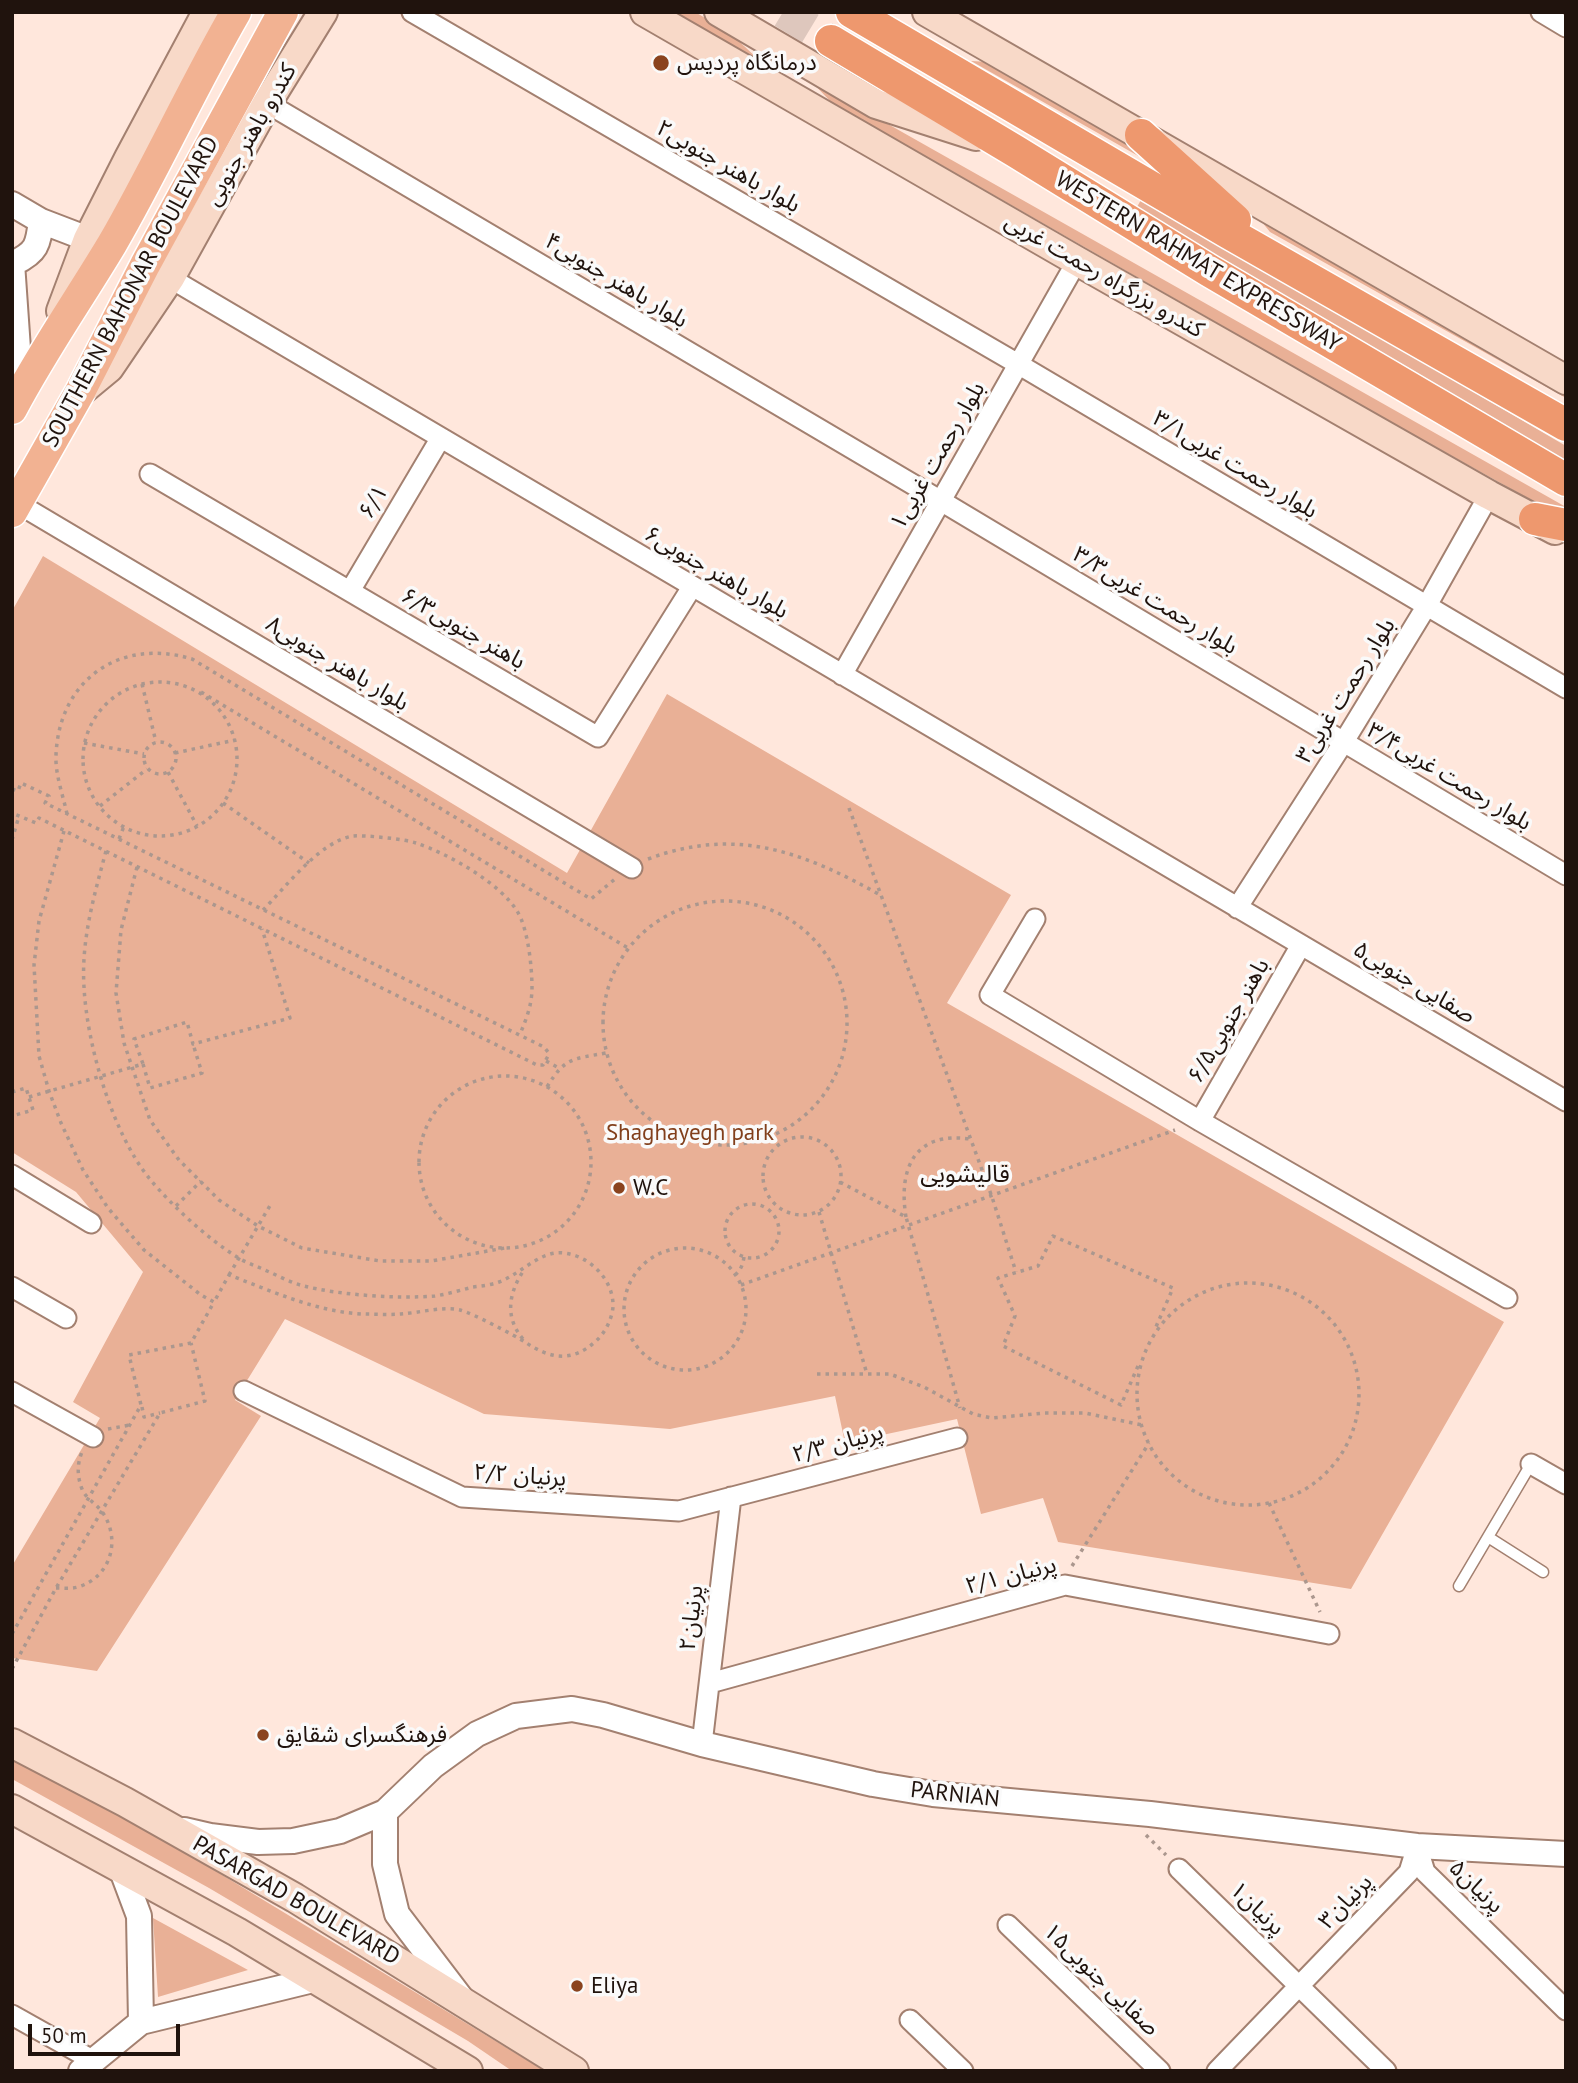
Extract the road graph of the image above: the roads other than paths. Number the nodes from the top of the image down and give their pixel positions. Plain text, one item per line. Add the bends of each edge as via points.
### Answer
1 (207, 12) edge
2 (236, 12) edge
3 (283, 12) edge
4 (323, 12) edge
5 (412, 12) edge
6 (645, 12) edge
7 (852, 12) tunnel mouth
8 (926, 12) edge
9 (1541, 12) edge
10 (726, 16) edge
11 (1566, 27) edge
12 (831, 41) tunnel mouth
13 (801, 102) junction
14 (267, 103) junction
15 (1140, 135) junction
16 (1005, 145) junction
17 (12, 204) edge
18 (41, 221) junction
19 (88, 239) junction
20 (1077, 261) junction
21 (13, 263) edge
22 (1283, 264) junction
23 (170, 278) junction
24 (48, 346) junction
25 (1018, 364) junction
26 (1566, 380) edge
27 (80, 392) junction
28 (17, 400) edge
29 (1566, 425) edge
30 (440, 439) junction
31 (150, 474) dead end
32 (1566, 480) edge
33 (1489, 495) junction
34 (941, 501) junction
35 (15, 507) edge
36 (1535, 519) junction
37 (1566, 525) edge
38 (1566, 536) edge
39 (692, 587) junction
40 (349, 591) junction
41 (1426, 607) junction
42 (842, 675) junction
43 (1566, 688) edge
44 (1343, 743) junction
45 (632, 868) road end
46 (1566, 874) edge
47 (1237, 908) junction
48 (1035, 919) dead end
49 (1301, 945) junction
50 (1566, 1101) edge
51 (1200, 1121) junction
52 (12, 1175) edge
53 (91, 1223) dead end
54 (12, 1287) edge
55 (1507, 1298) dead end
56 (66, 1318) dead end
57 (244, 1391) dead end
58 (12, 1392) edge
59 (93, 1437) road end
60 (957, 1438) dead end
61 (1531, 1464) joint
62 (1566, 1484) edge
63 (731, 1497) junction
64 (1488, 1536) junction
65 (1543, 1572) dead end
66 (1459, 1586) dead end
67 (1329, 1634) road end
68 (710, 1683) junction
69 (12, 1743) edge
70 (702, 1744) junction
71 (12, 1809) edge
72 (385, 1812) junction
73 (166, 1825) junction
74 (1418, 1846) junction
75 (1566, 1854) edge
76 (121, 1868) junction
77 (1179, 1869) road end
78 (1008, 1925) dead end
79 (317, 1979) junction
80 (1300, 1985) junction
81 (464, 2001) junction
82 (1566, 2010) edge
83 (12, 2015) edge
84 (910, 2020) dead end
85 (141, 2022) junction
86 (88, 2066) edge
87 (468, 2071) edge
88 (574, 2071) edge
89 (963, 2071) edge
90 (1160, 2071) edge
91 (1217, 2071) edge
92 (1386, 2071) edge

1 - 19 main road
2 - 24 main road, SOUTHERN BAHONAR BOULEVARD via 113,242
3 - 27 main road, SOUTHERN BAHONAR BOULEVARD
4 - 14 main road, کندرو باهنر جنوبی
5 - 25 street, بلوار باهنر جنوبی۲
6 - 13 main road, کندرو بزرگراه رحمت غربی
7 - 22 highway, WESTERN RAHMAT EXPRESSWAY
8 - 15 main road
9 - 11 street
10 - 13 main road
10 - 16 main road via 876,104
12 - 16 highway, WESTERN RAHMAT EXPRESSWAY
13 - 20 main road, کندرو بزرگراه رحمت غربی
14 - 23 main road, کندرو باهنر جنوبی
14 - 34 street, بلوار باهنر جنوبی۴
15 - 22 highway
15 - 26 main road
16 - 32 highway, WESTERN RAHMAT EXPRESSWAY
17 - 18 street
18 - 19 street
18 - 21 street via 29,256
19 - 24 main road
20 - 25 street, بلوار رحمت غربی۱
20 - 33 main road, کندرو بزرگراه رحمت غربی
21 - 28 street
22 - 29 highway, WESTERN RAHMAT EXPRESSWAY
23 - 27 main road, کندرو باهنر جنوبی via 109,369
23 - 30 street, بلوار باهنر جنوبی۶
24 - 28 main road, SOUTHERN BAHONAR BOULEVARD
25 - 34 street, بلوار رحمت غربی۱
25 - 41 street, بلوار رحمت غربی۳/۱
27 - 35 main road, SOUTHERN BAHONAR BOULEVARD
30 - 39 street, بلوار باهنر جنوبی۶
30 - 40 street, ۶/۱
31 - 40 street, ۶/۳باهنر جنوبی
33 - 36 main road, کندرو بزرگراه رحمت غربی
33 - 41 street, بلوار رحمت غربی۳
34 - 42 street, بلوار رحمت غربی۱
34 - 44 street, بلوار رحمت غربی۳/۳
35 - 45 street, ۸بلوار باهنر جنوبی
36 - 37 highway
36 - 38 main road, کندرو بزرگراه رحمت غربی
39 - 40 street, ۶/۳باهنر جنوبی via 598,737
39 - 42 street, بلوار باهنر جنوبی۶
41 - 43 street, بلوار رحمت غربی۳/۱
41 - 44 street, بلوار رحمت غربی۳
42 - 47 street, بلوار باهنر جنوبی۶
44 - 46 street, بلوار رحمت غربی۳/۴
44 - 47 street, بلوار رحمت غربی۳
47 - 49 street, صفایی جنوبی۵
48 - 51 street via 990,995
49 - 50 street, صفایی جنوبی۵
49 - 51 street, باهنر جنوبی۶/۵
51 - 55 street
52 - 53 street
54 - 56 street
57 - 63 street, پرنیان ۲/۲ via 462,1497 679,1511
58 - 59 street
60 - 63 street, پرنیان ۲/۳
61 - 62 street
61 - 64 lane
63 - 68 street, پرنیان۲
64 - 65 lane
64 - 66 lane
67 - 68 street, پرنیان ۲/۱ via 1065,1585
68 - 70 street, پرنیان۲
69 - 73 main road, PASARGAD BOULEVARD
70 - 72 street, PARNIAN via 572,1709 516,1716 477,1734 433,1766
70 - 74 street, PARNIAN via 921,1792
71 - 76 main road
72 - 73 street via 340,1831 293,1841 210,1836
72 - 81 street via 385,1864 397,1914
73 - 81 main road, PASARGAD BOULEVARD
74 - 75 street, PARNIAN
74 - 80 street, پرنیان۳ via 1409,1871
74 - 82 street, پرنیان۵ via 1425,1871
76 - 79 main road
76 - 85 street via 139,1916
77 - 80 street, پرنیان۱
78 - 90 street, صفایی جنوبی۱۵
79 - 85 street
79 - 87 main road
80 - 91 street, پرنیان۳
80 - 92 street, پرنیان۱
81 - 88 main road, PASARGAD BOULEVARD
83 - 86 street
84 - 89 street
85 - 86 street

